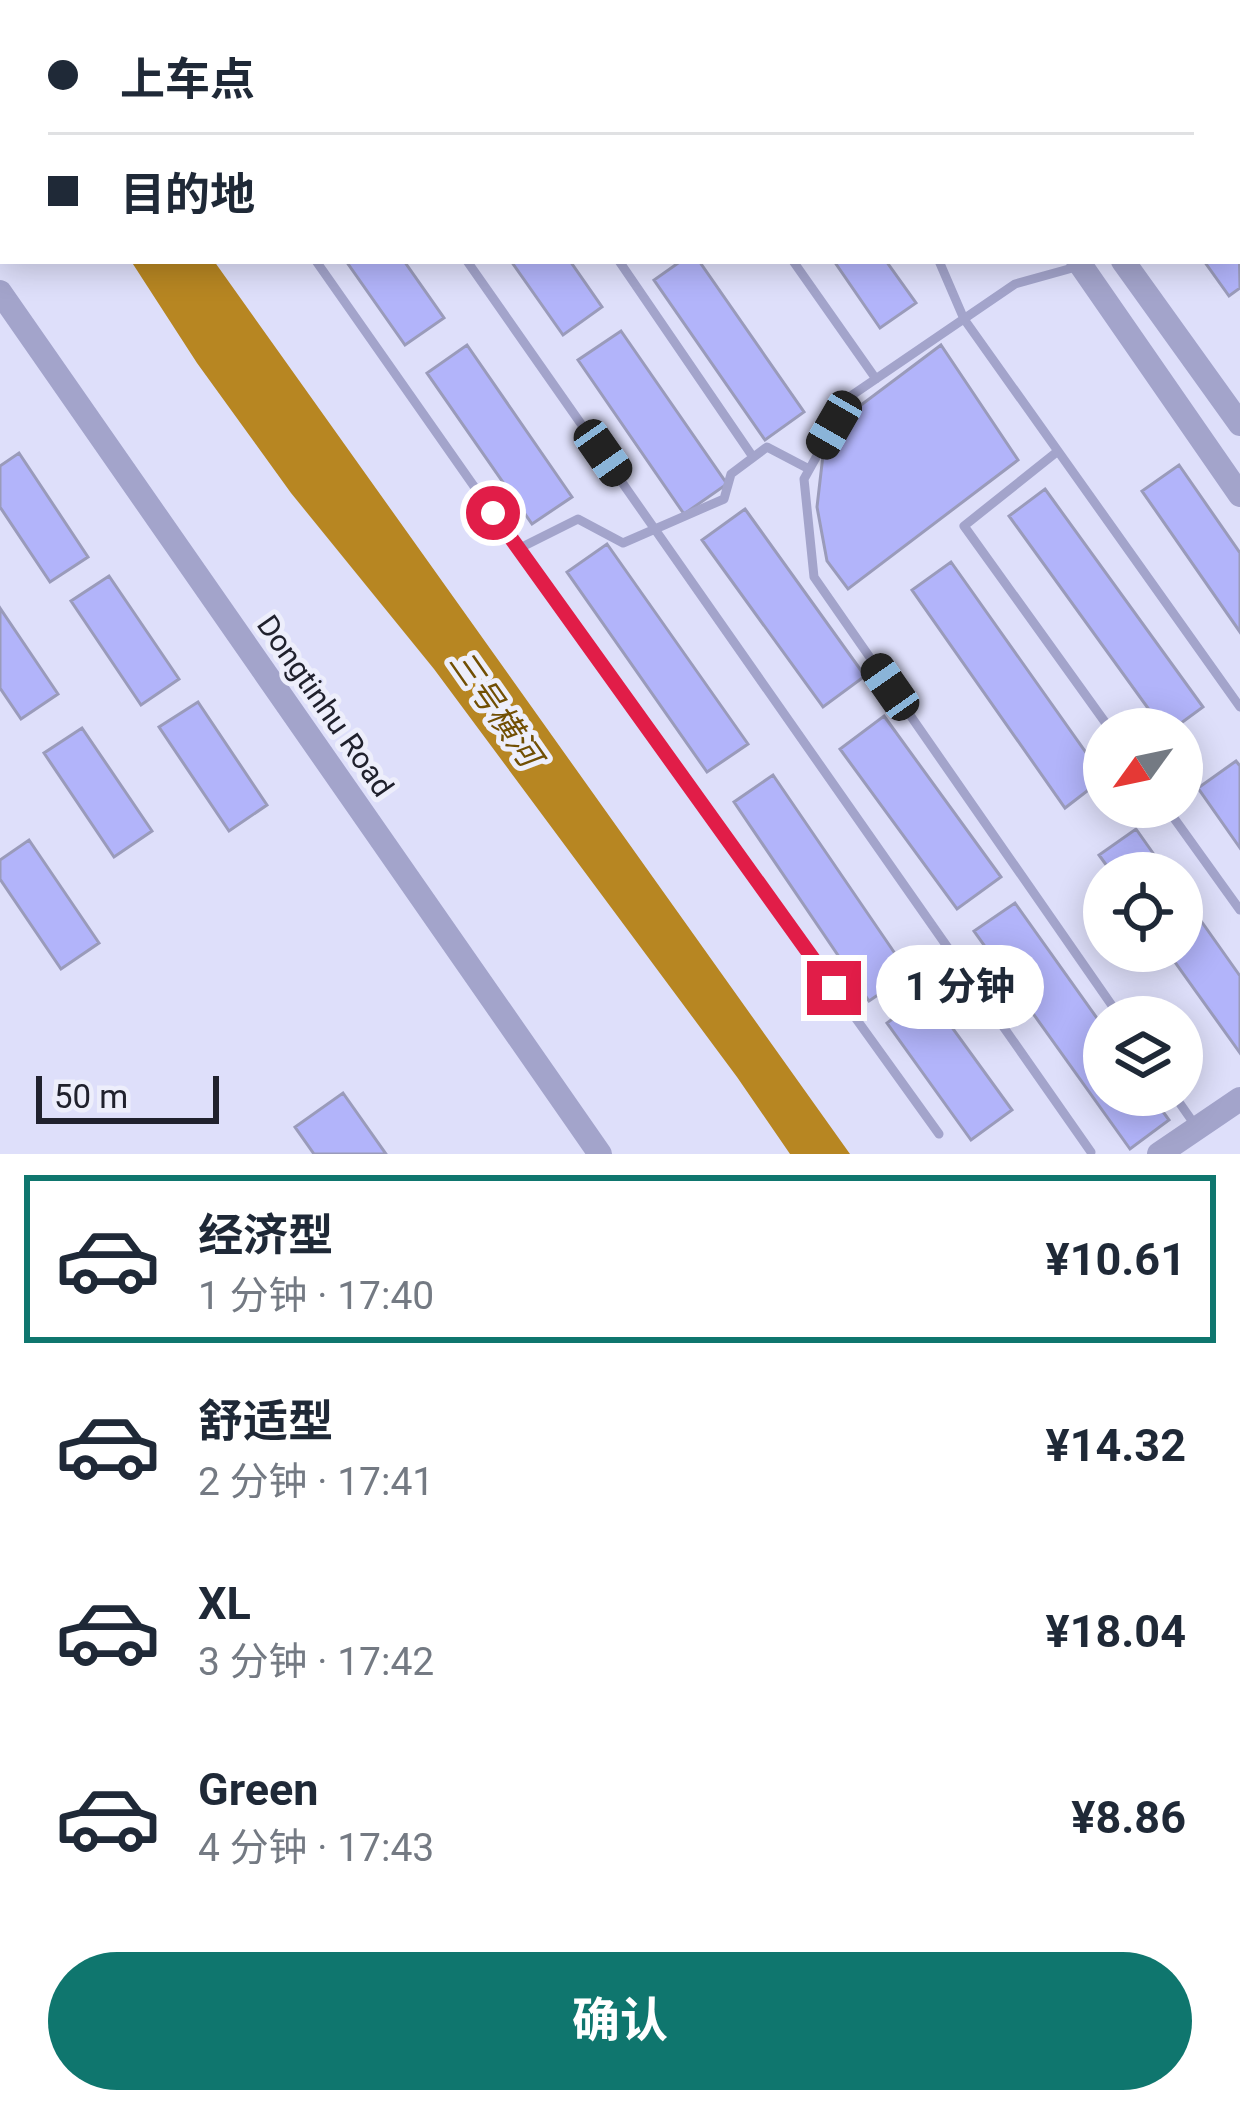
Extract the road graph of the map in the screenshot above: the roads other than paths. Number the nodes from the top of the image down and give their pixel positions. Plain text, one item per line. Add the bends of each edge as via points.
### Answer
1 (318, 264) edge
2 (469, 264) edge
3 (621, 264) edge
4 (795, 264) edge
5 (940, 264) edge
6 (1077, 264) edge
7 (1081, 264) edge
8 (1126, 264) edge
9 (0, 292) edge
10 (964, 319) junction
11 (876, 379) junction
12 (1240, 424) edge
13 (1058, 451) junction
14 (753, 457) junction
15 (809, 469) junction
16 (1240, 495) edge
17 (657, 530) junction
18 (518, 549) junction
19 (1240, 707) edge
20 (1095, 708) edge
21 (1181, 828) edge
22 (1240, 910) edge
23 (1105, 996) edge
24 (1240, 1099) edge
25 (1189, 1116) edge
26 (1197, 1128) junction
27 (939, 1134) dead end
28 (1091, 1152) edge
29 (600, 1154) edge
30 (1159, 1154) edge

1 - 18 lane
2 - 17 lane
3 - 14 lane
4 - 11 lane
5 - 10 lane
6 - 10 lane via 1015,284
7 - 16 street
8 - 12 street
9 - 29 street, Dongtinhu Road
10 - 11 lane
10 - 13 lane
11 - 15 lane via 842,402
13 - 19 lane
13 - 20 lane via 964,526
14 - 15 lane via 767,447
14 - 17 lane via 731,474 724,499
15 - 23 lane via 814,578
17 - 18 lane via 622,543 578,519
17 - 28 lane
18 - 27 lane
21 - 22 lane
24 - 26 street
25 - 26 lane
26 - 30 street

